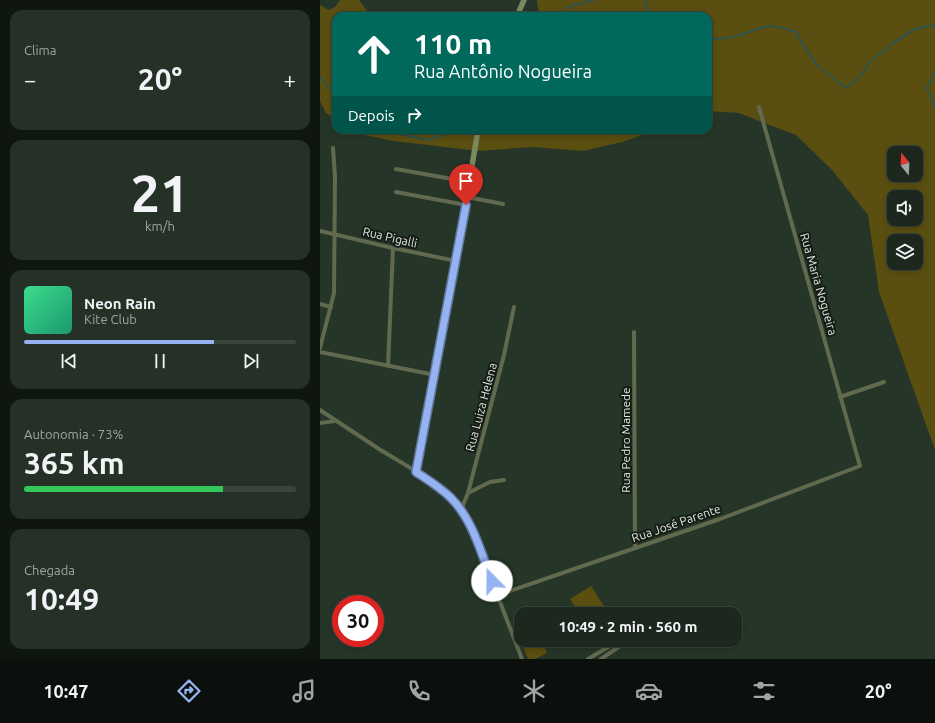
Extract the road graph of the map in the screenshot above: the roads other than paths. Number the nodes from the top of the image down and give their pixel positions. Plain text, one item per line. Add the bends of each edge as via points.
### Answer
1 (524, 0) edge
2 (519, 12) edge
3 (759, 106) dead end
4 (477, 134) edge
5 (333, 148) dead end
6 (396, 169) dead end
7 (469, 182) junction
8 (396, 192) dead end
9 (467, 197) junction
10 (503, 204) dead end
11 (466, 205) junction
12 (320, 231) edge
13 (335, 234) junction
14 (393, 248) junction
15 (456, 261) junction
16 (320, 304) edge
17 (332, 307) junction
18 (514, 307) dead end
19 (634, 332) dead end
20 (320, 348) edge
21 (320, 352) edge
22 (388, 366) junction
23 (434, 375) junction
24 (884, 382) dead end
25 (840, 397) junction
26 (320, 410) edge
27 (336, 421) junction
28 (320, 423) edge
29 (860, 466) joint
30 (416, 472) junction
31 (504, 480) dead end
32 (468, 493) junction
33 (461, 510) junction
34 (635, 548) junction
35 (498, 596) junction
36 (608, 647) edge
37 (619, 647) edge
38 (522, 659) edge
39 (588, 659) edge
40 (601, 659) edge

1 - 2 street
3 - 25 street, Rua Maria Nogueira
4 - 7 street
5 - 13 street
6 - 7 street
7 - 9 street
8 - 11 street
9 - 10 street
9 - 11 street
11 - 15 street
12 - 13 street, Rua Pigalli
13 - 14 street, Rua Pigalli
13 - 17 street
14 - 15 street, Rua Pigalli
14 - 22 street
15 - 23 street
16 - 17 street
17 - 20 street
18 - 32 street, Rua Luiza Helena
19 - 34 street, Rua Pedro Mamede
21 - 22 street
22 - 23 street
23 - 30 street
24 - 25 street
25 - 29 street, Rua Maria Nogueira
26 - 27 street
27 - 28 street
27 - 30 street
29 - 34 street, Rua José Parente
30 - 33 street via 448,495
31 - 32 street via 490,482
32 - 33 street, Rua Luiza Helena
33 - 35 street via 470,524
34 - 35 street, Rua José Parente
35 - 38 street
36 - 39 street
37 - 40 street

